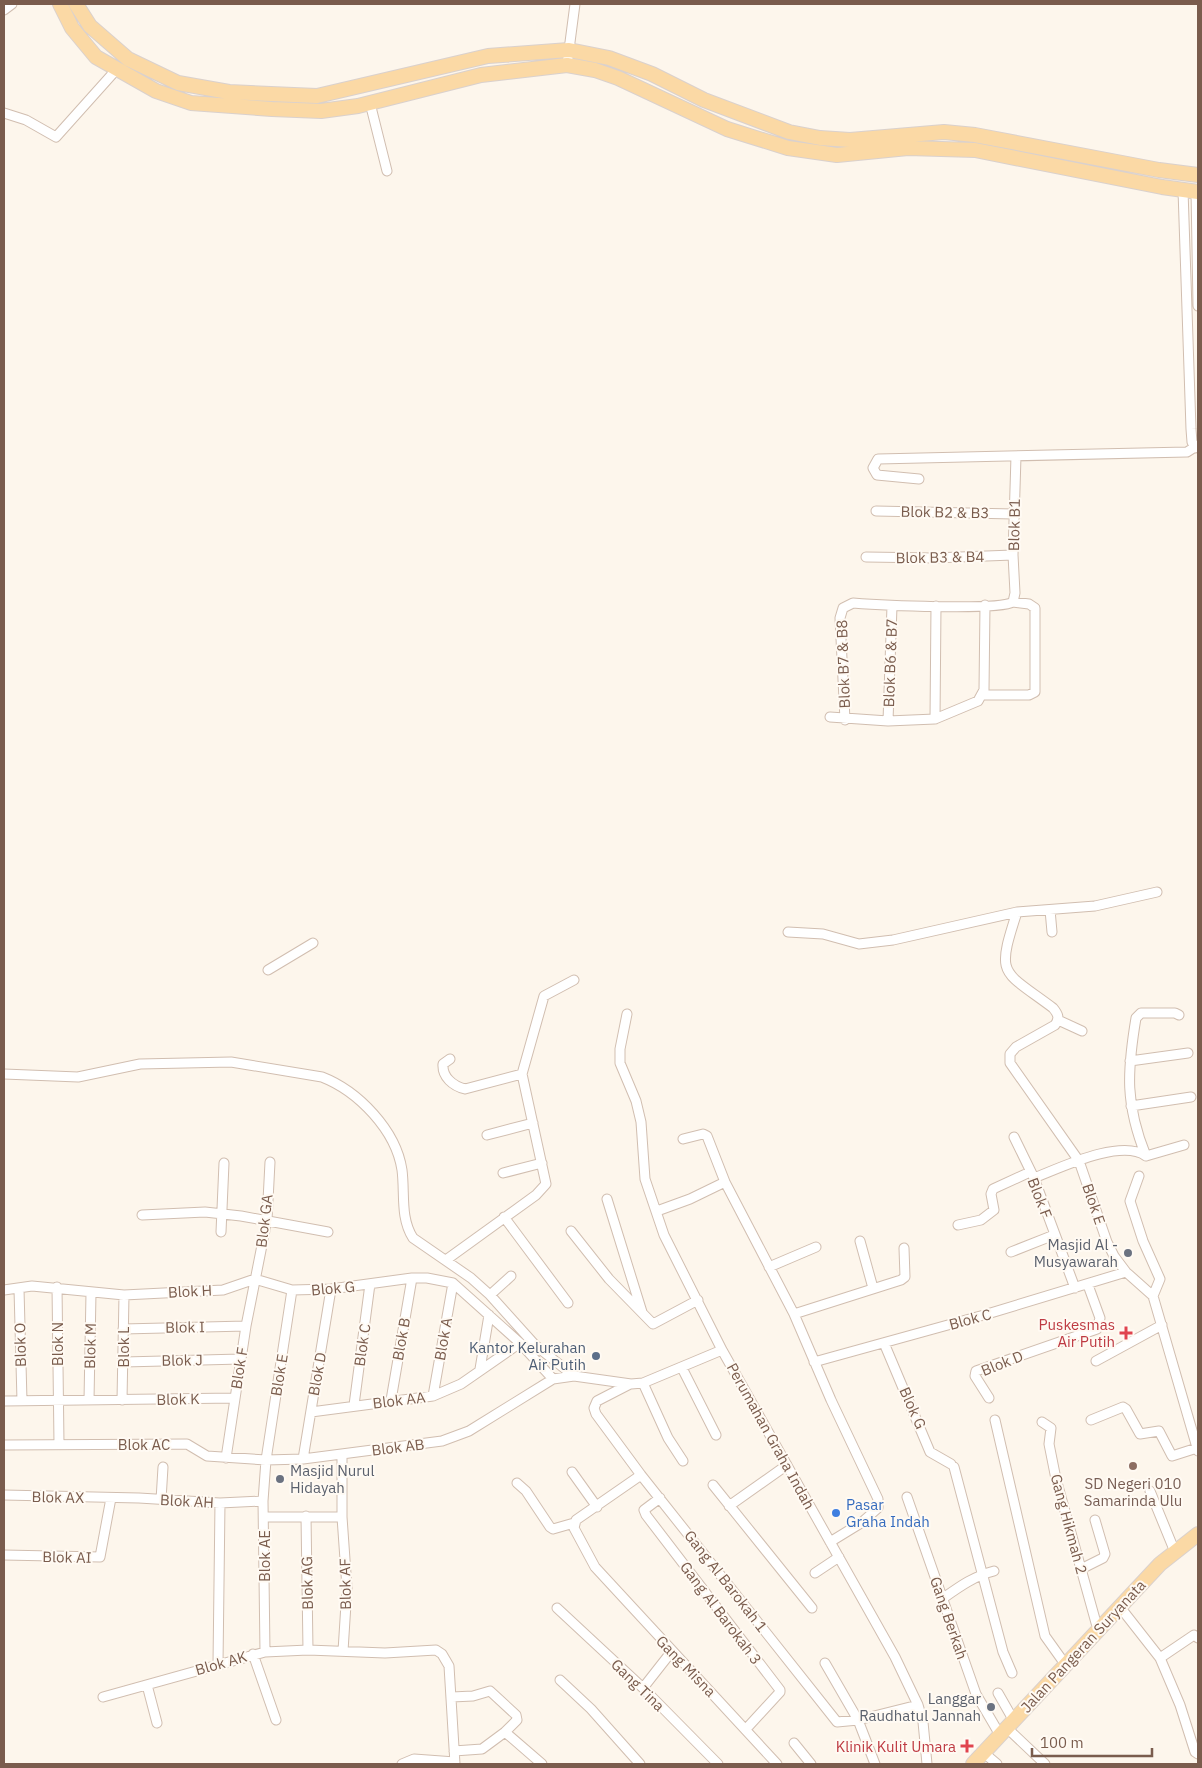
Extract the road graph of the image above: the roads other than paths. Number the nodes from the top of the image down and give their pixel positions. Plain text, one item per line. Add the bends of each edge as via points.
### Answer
1 (12, 4) edge
2 (60, 4) edge
3 (76, 4) edge
4 (575, 4) edge
5 (4, 10) edge
6 (569, 50) junction
7 (567, 65) junction
8 (116, 70) junction
9 (370, 103) junction
10 (4, 113) edge
11 (1048, 156) junction
12 (387, 171) dead end
13 (1198, 175) edge
14 (1192, 191) edge
15 (1198, 306) edge
16 (1195, 445) edge
17 (1016, 456) junction
18 (919, 479) dead end
19 (876, 511) dead end
20 (1014, 514) junction
21 (1013, 555) junction
22 (866, 557) dead end
23 (1014, 598) junction
24 (985, 605) junction
25 (892, 606) junction
26 (936, 606) junction
27 (983, 695) junction
28 (830, 717) dead end
29 (935, 719) junction
30 (845, 720) junction
31 (888, 721) junction
32 (1157, 892) dead end
33 (1050, 910) junction
34 (1018, 912) junction
35 (788, 932) dead end
36 (1052, 932) dead end
37 (313, 943) dead end
38 (268, 970) dead end
39 (574, 980) dead end
40 (627, 1014) dead end
41 (1179, 1015) dead end
42 (1058, 1020) junction
43 (1082, 1032) dead end
44 (1188, 1053) dead end
45 (450, 1059) dead end
46 (1130, 1061) junction
47 (4, 1074) edge
48 (522, 1074) junction
49 (1191, 1097) dead end
50 (1131, 1106) junction
51 (533, 1123) junction
52 (488, 1135) dead end
53 (1014, 1137) dead end
54 (683, 1139) dead end
55 (1184, 1145) dead end
56 (1146, 1156) junction
57 (1079, 1161) junction
58 (270, 1162) dead end
59 (542, 1163) junction
60 (224, 1164) dead end
61 (503, 1173) dead end
62 (1032, 1175) junction
63 (1139, 1176) dead end
64 (725, 1182) junction
65 (607, 1199) dead end
66 (657, 1211) junction
67 (223, 1214) junction
68 (142, 1215) dead end
69 (504, 1217) junction
70 (267, 1220) junction
71 (958, 1225) dead end
72 (571, 1231) dead end
73 (221, 1232) dead end
74 (328, 1232) dead end
75 (1054, 1234) junction
76 (860, 1242) dead end
77 (816, 1247) dead end
78 (904, 1248) dead end
79 (1011, 1252) dead end
80 (446, 1260) junction
81 (769, 1267) junction
82 (1126, 1272) junction
83 (511, 1276) dead end
84 (412, 1278) junction
85 (255, 1279) junction
86 (453, 1283) junction
87 (370, 1284) junction
88 (1088, 1285) junction
89 (57, 1287) junction
90 (873, 1288) junction
91 (1076, 1288) junction
92 (19, 1289) junction
93 (331, 1289) junction
94 (4, 1290) edge
95 (292, 1290) junction
96 (90, 1293) junction
97 (124, 1294) junction
98 (490, 1295) junction
99 (1153, 1296) junction
100 (698, 1300) junction
101 (568, 1304) dead end
102 (642, 1313) junction
103 (794, 1314) junction
104 (490, 1315) junction
105 (1162, 1325) junction
106 (246, 1326) junction
107 (123, 1329) junction
108 (520, 1343) junction
109 (884, 1343) junction
110 (722, 1350) junction
111 (241, 1359) junction
112 (1096, 1361) dead end
113 (124, 1362) junction
114 (814, 1362) junction
115 (682, 1368) junction
116 (480, 1370) junction
117 (574, 1376) junction
118 (553, 1379) junction
119 (643, 1383) junction
120 (630, 1384) junction
121 (432, 1396) junction
122 (235, 1398) junction
123 (989, 1398) dead end
124 (89, 1400) junction
125 (122, 1400) junction
126 (391, 1400) junction
127 (4, 1401) edge
128 (22, 1401) junction
129 (57, 1402) junction
130 (354, 1405) junction
131 (310, 1412) junction
132 (995, 1420) dead end
133 (1091, 1420) dead end
134 (1042, 1422) dead end
135 (716, 1435) dead end
136 (59, 1444) junction
137 (4, 1445) edge
138 (1198, 1449) edge
139 (342, 1454) junction
140 (226, 1458) junction
141 (303, 1459) junction
142 (266, 1460) junction
143 (684, 1461) dead end
144 (787, 1466) junction
145 (164, 1467) dead end
146 (572, 1472) dead end
147 (641, 1475) junction
148 (518, 1483) dead end
149 (713, 1485) dead end
150 (1150, 1491) dead end
151 (4, 1495) edge
152 (907, 1497) dead end
153 (112, 1498) junction
154 (660, 1498) junction
155 (161, 1500) junction
156 (263, 1501) junction
157 (220, 1503) junction
158 (729, 1506) junction
159 (596, 1507) junction
160 (306, 1516) junction
161 (264, 1517) junction
162 (342, 1517) junction
163 (1095, 1520) dead end
164 (574, 1523) junction
165 (1198, 1534) edge
166 (830, 1542) junction
167 (1176, 1552) junction
168 (4, 1555) edge
169 (839, 1557) junction
170 (1081, 1569) junction
171 (994, 1571) dead end
172 (815, 1574) dead end
173 (981, 1574) junction
174 (942, 1599) junction
175 (1120, 1607) junction
176 (557, 1608) dead end
177 (812, 1608) dead end
178 (1098, 1630) junction
179 (1198, 1638) edge
180 (308, 1650) junction
181 (343, 1651) junction
182 (672, 1651) junction
183 (265, 1652) junction
184 (253, 1654) junction
185 (1160, 1658) junction
186 (824, 1663) dead end
187 (218, 1664) junction
188 (1065, 1664) junction
189 (1012, 1673) dead end
190 (560, 1680) dead end
191 (147, 1684) junction
192 (643, 1688) junction
193 (998, 1693) dead end
194 (103, 1697) dead end
195 (452, 1697) junction
196 (918, 1705) junction
197 (276, 1720) dead end
198 (858, 1720) junction
199 (157, 1723) dead end
200 (1007, 1728) junction
201 (746, 1729) junction
202 (505, 1732) junction
203 (794, 1744) dead end
204 (454, 1751) junction
205 (984, 1753) junction
206 (1198, 1754) edge
207 (455, 1763) edge
208 (540, 1763) edge
209 (402, 1764) edge
210 (640, 1764) edge
211 (718, 1764) edge
212 (777, 1764) edge
213 (811, 1764) edge
214 (874, 1764) edge
215 (927, 1764) edge
216 (973, 1764) edge
217 (997, 1764) edge
218 (1045, 1764) edge

1 - 5 street
2 - 8 main road via 83,44
3 - 6 main road via 90,26 128,59 178,83 230,92 317,96 488,56
4 - 6 street
6 - 7 street
6 - 11 main road via 617,61 652,74 704,100 789,132 850,140 944,132 975,135
7 - 9 main road via 481,75
7 - 11 main road via 618,78 728,129 788,148 838,155 938,148
8 - 9 main road via 156,91 191,102 302,111
8 - 10 street via 56,137 26,120
9 - 12 street
11 - 13 main road
11 - 14 main road
14 - 15 street
14 - 16 street
16 - 17 street via 1187,452
17 - 18 street via 878,458 873,468 877,475
17 - 20 street, Blok B1
19 - 20 street, Blok B2 & B3
20 - 21 street, Blok B1
21 - 22 street, Blok B3 & B4
21 - 23 street, Blok B1
23 - 24 street via 1008,604
23 - 27 street via 1035,608 1035,692 1029,695
24 - 26 street
24 - 27 street
25 - 26 street
25 - 30 street, Blok B7 & B8 via 853,603 843,608 840,618
25 - 31 street, Blok B6 & B7
26 - 29 street
27 - 29 street via 978,701
28 - 30 street
29 - 31 street
30 - 31 street
32 - 33 street via 1116,903
33 - 34 street
33 - 36 street
34 - 35 street via 893,940 858,944 823,934
34 - 42 street via 1005,948 1004,962 1008,973 1053,1008
37 - 38 street
39 - 48 street via 544,996
40 - 66 street via 620,1063 636,1101 641,1122 645,1179
41 - 46 street via 1138,1015
42 - 43 street
42 - 57 street, Blok E via 1055,1025 1016,1047 1010,1054 1010,1062
44 - 46 street
45 - 48 street via 443,1064 445,1076 459,1088
46 - 50 street via 1128,1084
47 - 80 street via 78,1077 140,1064 239,1062 336,1082 357,1098 391,1139 402,1169 407,1229 418,1243
48 - 51 street
49 - 50 street
50 - 56 street
51 - 52 street
51 - 59 street
53 - 62 street, Blok F
54 - 64 street via 706,1134
55 - 56 street
56 - 57 street via 1138,1151 1108,1152
57 - 62 street
57 - 82 street, Blok E via 1107,1242
58 - 70 street, Blok GA
59 - 61 street
59 - 69 street via 546,1184 542,1190
60 - 67 street
62 - 71 street via 993,1189 994,1210 988,1216
62 - 75 street, Blok F
63 - 99 street via 1130,1201 1160,1279
64 - 66 street
64 - 81 street
65 - 102 street
66 - 100 street via 664,1235
67 - 68 street
67 - 70 street
67 - 73 street
69 - 80 street
69 - 101 street
70 - 74 street
70 - 85 street, Blok GA
72 - 102 street
75 - 79 street
75 - 91 street, Blok F
76 - 90 street
77 - 81 street
78 - 90 street via 905,1277
80 - 98 street
81 - 103 street
82 - 88 street, Blok C
82 - 99 street, Blok E
83 - 98 street
84 - 86 street
84 - 87 street, Blok G
84 - 126 street, Blok B
85 - 95 street, Blok G
85 - 97 street, Blok H via 223,1290
85 - 106 street, Blok F
86 - 104 street
86 - 121 street, Blok A
87 - 93 street, Blok G
87 - 130 street, Blok C
88 - 91 street, Blok C
88 - 123 street, Blok D via 1100,1318 1098,1329 976,1371 975,1376
89 - 92 street
89 - 96 street
89 - 129 street, Blok N
90 - 103 street
91 - 109 street, Blok C
92 - 94 street
92 - 128 street, Blok O
93 - 95 street, Blok G
93 - 131 street, Blok D
95 - 142 street, Blok E
96 - 97 street
96 - 124 street, Blok M
97 - 107 street, Blok L
98 - 117 street via 535,1345
99 - 105 street
100 - 102 street via 656,1324
100 - 110 street
103 - 114 street
104 - 108 street
104 - 116 street
105 - 112 street
105 - 138 street
106 - 107 street, Blok I
106 - 111 street, Blok F
107 - 113 street, Blok L
108 - 116 street, Blok AA
108 - 118 street
109 - 114 street, Blok C
109 - 173 street, Blok G via 930,1452 952,1466
110 - 115 street, Perumahan Graha Indah
110 - 144 street, Perumahan Graha Indah
111 - 113 street, Blok J
111 - 122 street, Blok F
113 - 125 street, Blok L
114 - 166 street via 878,1502 878,1508 861,1523
115 - 119 street, Perumahan Graha Indah
115 - 135 street
116 - 121 street, Blok AA via 461,1384
117 - 118 street, Perumahan Graha Indah
117 - 120 street, Perumahan Graha Indah
118 - 139 street, Blok AB via 469,1431 442,1441
119 - 120 street, Perumahan Graha Indah
119 - 143 street via 668,1438
120 - 147 street, Gang Al Barokah 1 via 596,1401 594,1408
121 - 126 street, Blok AA
122 - 125 street, Blok K
122 - 140 street, Blok F
124 - 125 street, Blok K
124 - 129 street, Blok K
126 - 130 street, Blok AA
127 - 128 street, Blok K
128 - 129 street, Blok K
129 - 136 street, Blok N
130 - 131 street, Blok AA
131 - 141 street, Blok D
132 - 188 street via 1045,1636
133 - 138 street via 1122,1407 1140,1434 1158,1431 1172,1456
134 - 170 street, Gang Hikmah 2 via 1051,1428 1049,1444
136 - 137 street, Blok AC
136 - 140 street, Blok AC via 187,1444 207,1456
139 - 141 street, Blok AB
139 - 162 street, Blok AF
140 - 142 street, Blok AB
141 - 142 street, Blok AB
142 - 156 street, Blok AE
144 - 158 street
144 - 166 street, Perumahan Graha Indah
145 - 155 street
146 - 159 street
147 - 154 street, Gang Al Barokah 1
147 - 159 street
148 - 164 street via 550,1527
149 - 158 street
150 - 167 street
151 - 153 street, Blok AX
152 - 174 street, Gang Berkah
153 - 155 street, Blok AH
153 - 168 street, Blok AI via 100,1557
154 - 198 street, Gang Al Barokah 1 via 837,1722
154 - 201 street, Gang Al Barokah 3 via 646,1507 646,1515 780,1690
155 - 157 street, Blok AH
156 - 157 street, Blok AH
156 - 161 street, Blok AE
157 - 187 street
158 - 177 street
159 - 164 street
160 - 161 street
160 - 162 street
160 - 180 street, Blok AG
161 - 183 street, Blok AE
162 - 181 street, Blok AF via 347,1588
163 - 170 street via 1105,1554
164 - 182 street, Gang Misna via 596,1567
165 - 167 main road, Jalan Pangeran Suryanata
166 - 169 street, Perumahan Graha Indah
167 - 175 main road, Jalan Pangeran Suryanata via 1160,1564
169 - 172 street
169 - 196 street, Perumahan Graha Indah
170 - 178 street, Gang Hikmah 2
171 - 173 street
173 - 174 street
173 - 189 street via 1002,1652
174 - 200 street, Gang Berkah via 976,1694
175 - 178 main road, Jalan Pangeran Suryanata
175 - 185 street
176 - 192 street, Gang Tina
178 - 188 main road, Jalan Pangeran Suryanata
179 - 185 street via 1194,1635
180 - 181 street, Blok AK
180 - 183 street, Blok AK
181 - 195 street, Blok AK via 436,1650 449,1666
182 - 192 street
182 - 201 street, Gang Misna
183 - 184 street, Blok AK
184 - 187 street, Blok AK
184 - 197 street
185 - 206 street
186 - 198 street
187 - 191 street, Blok AK
188 - 200 main road, Jalan Pangeran Suryanata
190 - 210 street
191 - 194 street, Blok AK
191 - 199 street
192 - 211 street, Gang Tina
193 - 200 street
195 - 202 street via 490,1691 516,1715 517,1720
195 - 204 street
196 - 198 street, Gang Al Barokah 1
196 - 215 street, Perumahan Graha Indah
198 - 214 street
200 - 205 main road, Jalan Pangeran Suryanata
200 - 218 street
201 - 212 street, Gang Misna
202 - 204 street via 482,1748
202 - 208 street
203 - 213 street
204 - 207 street
205 - 216 main road, Jalan Pangeran Suryanata
205 - 217 street
207 - 209 street via 409,1759

